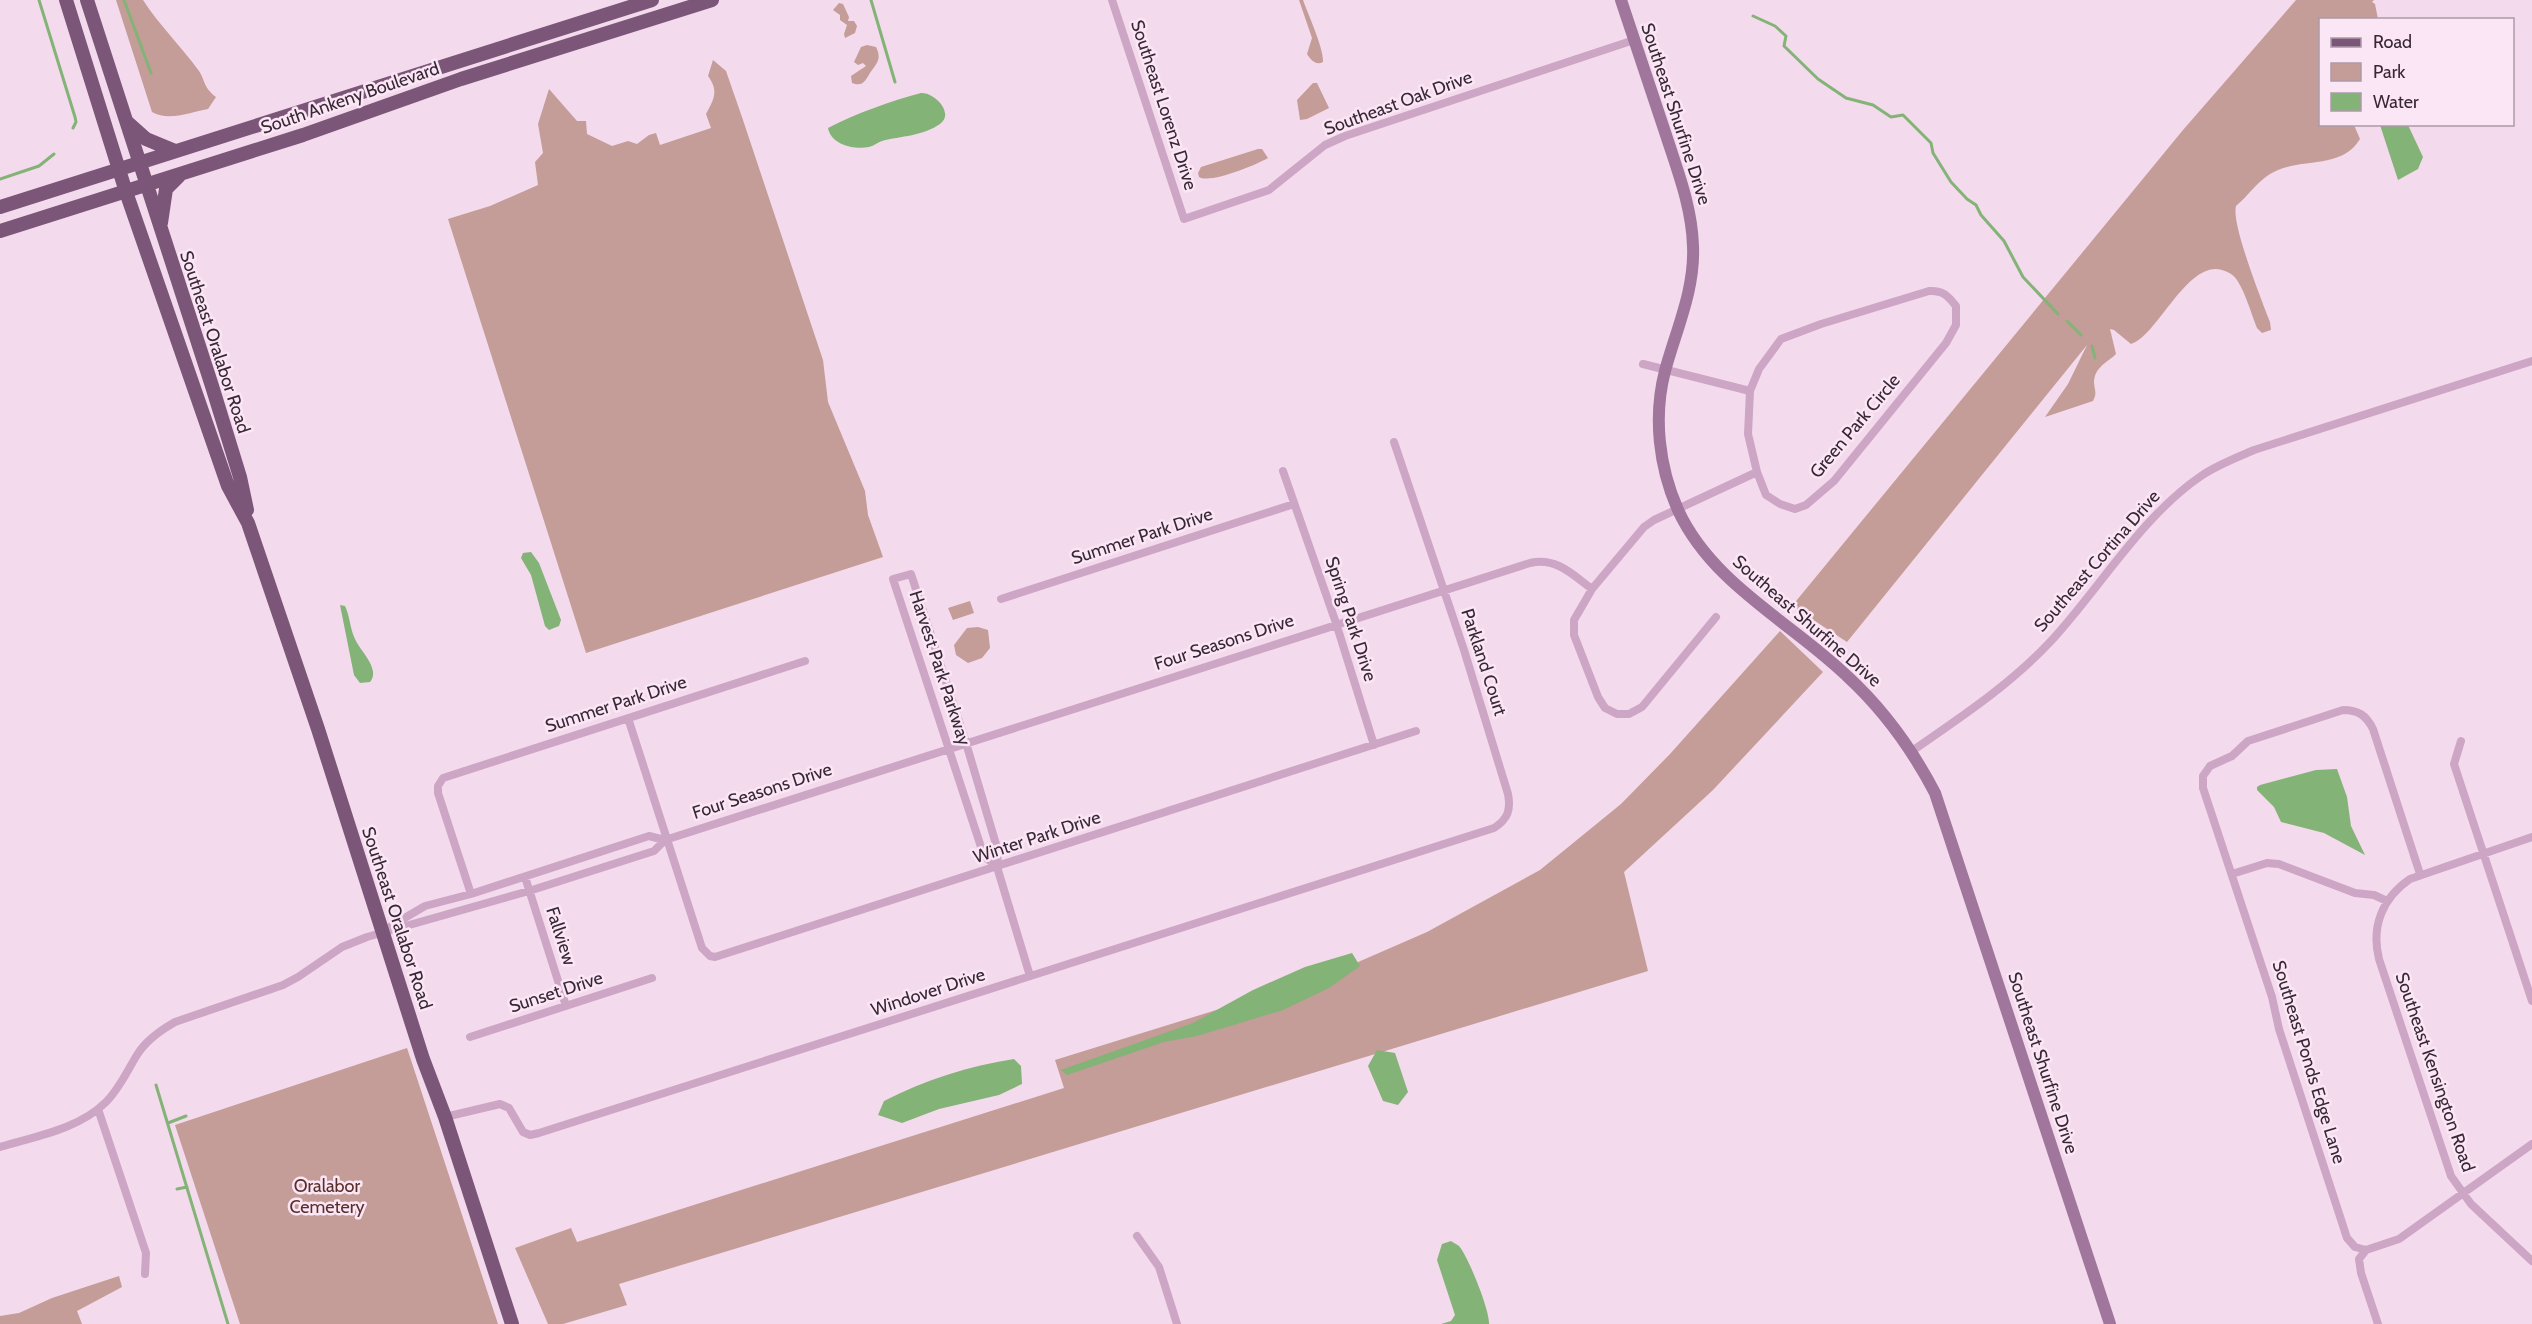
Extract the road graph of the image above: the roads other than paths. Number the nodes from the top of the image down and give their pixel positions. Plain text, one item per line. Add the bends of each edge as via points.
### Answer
1 (66, 0) edge
2 (87, 0) edge
3 (652, 0) edge
4 (712, 0) edge
5 (1621, 0) edge
6 (1112, 1) edge
7 (682, 5) edge
8 (1634, 40) junction
9 (126, 121) junction
10 (176, 151) junction
11 (183, 173) junction
12 (142, 174) junction
13 (123, 181) junction
14 (0, 207) edge
15 (1184, 219) joint
16 (0, 231) edge
17 (160, 232) junction
18 (2532, 361) edge
19 (1643, 364) dead end
20 (1665, 369) junction
21 (1750, 391) junction
22 (1394, 442) dead end
23 (1283, 471) dead end
24 (1757, 472) junction
25 (1294, 504) junction
26 (1678, 509) junction
27 (248, 523) junction
28 (1592, 589) junction
29 (1444, 590) junction
30 (1001, 599) dead end
31 (1716, 617) dead end
32 (1336, 624) junction
33 (805, 660) dead end
34 (627, 718) junction
35 (1416, 731) dead end
36 (2461, 741) dead end
37 (966, 742) junction
38 (1374, 745) junction
39 (949, 749) junction
40 (1912, 751) junction
41 (2532, 837) edge
42 (666, 840) junction
43 (1434, 848) joint
44 (2484, 853) junction
45 (997, 867) junction
46 (2232, 874) junction
47 (2420, 874) junction
48 (525, 877) junction
49 (529, 891) junction
50 (471, 894) junction
51 (2387, 901) junction
52 (381, 932) junction
53 (1030, 976) junction
54 (652, 978) dead end
55 (2530, 987) edge
56 (2532, 1001) edge
57 (566, 1006) junction
58 (470, 1037) dead end
59 (98, 1109) junction
60 (445, 1117) junction
61 (2532, 1144) edge
62 (0, 1147) edge
63 (2462, 1193) junction
64 (1137, 1236) dead end
65 (2366, 1250) junction
66 (2532, 1261) edge
67 (145, 1274) dead end
68 (512, 1324) edge
69 (1177, 1324) edge
70 (2110, 1324) edge
71 (2378, 1324) edge

1 - 13 main road, Southeast Oralabor Road
2 - 9 main road, Southeast Oralabor Road
3 - 10 main road, South Ankeny Boulevard
4 - 7 main road, South Ankeny Boulevard
5 - 8 street, Southeast Shurfine Drive
6 - 15 street, Southeast Lorenz Drive
7 - 11 main road, South Ankeny Boulevard
8 - 15 street, Southeast Oak Drive via 1345,136 1325,145 1269,190
8 - 20 street, Southeast Shurfine Drive via 1683,189 1692,229 1690,290
9 - 10 main road via 146,139
9 - 12 main road, Southeast Oralabor Road
10 - 12 main road, South Ankeny Boulevard
11 - 12 main road, South Ankeny Boulevard
11 - 17 main road via 166,189
12 - 13 main road, South Ankeny Boulevard
12 - 13 main road, South Ankeny Boulevard
12 - 17 main road, Southeast Oralabor Road
13 - 14 main road, South Ankeny Boulevard
13 - 16 main road, South Ankeny Boulevard
13 - 27 main road, Southeast Oralabor Road via 228,486
17 - 27 main road, Southeast Oralabor Road via 240,477
18 - 40 street, Southeast Cortina Drive via 2254,450 2201,476 2154,517 2063,627 2016,675
19 - 20 street
20 - 21 street
20 - 26 street, Southeast Shurfine Drive via 1659,401 1660,448
21 - 24 street via 1748,434
21 - 24 street, Green Park Circle via 1780,339 1929,291 1946,294 1956,306 1956,325 1946,343 1820,495 1795,508 1780,504 1766,495
22 - 29 street, Parkland Court
23 - 25 street, Spring Park Drive
24 - 26 street
25 - 30 street, Summer Park Drive
25 - 32 street, Spring Park Drive
26 - 28 street via 1644,527
26 - 40 street, Southeast Shurfine Drive via 1693,537 1719,569 1847,676 1898,730
27 - 52 main road, Southeast Oralabor Road
28 - 29 street, Four Seasons Drive via 1562,566 1538,561
28 - 31 street via 1574,620 1574,635 1598,697 1605,708 1617,714 1629,714 1642,707
29 - 32 street, Four Seasons Drive
29 - 43 street, Parkland Court via 1510,805 1508,815 1494,828
32 - 37 street, Four Seasons Drive
32 - 38 street, Spring Park Drive
33 - 34 street, Summer Park Drive
34 - 42 street
34 - 50 street, Summer Park Drive via 447,776 439,782 438,793
35 - 38 street, Winter Park Drive
36 - 44 street via 2454,764
37 - 39 street, Four Seasons Drive
37 - 39 street, Harvest Park Parkway via 911,574 893,579
37 - 45 street, Harvest Park Parkway via 998,851
38 - 45 street, Winter Park Drive
39 - 42 street, Four Seasons Drive
39 - 45 street, Harvest Park Parkway via 984,856
40 - 70 street, Southeast Shurfine Drive via 1935,793
41 - 44 street
42 - 45 street, Winter Park Drive via 702,948 710,956 731,953
42 - 48 street, Four Seasons Drive via 649,837
42 - 49 street, Four Seasons Drive via 654,850
43 - 53 street, Windover Drive
44 - 47 street
44 - 55 street
45 - 53 street, Harvest Park Parkway
46 - 47 street, Southeast Ponds Edge Lane via 2203,788 2204,772 2232,756 2248,741 2351,710 2365,716 2373,729
46 - 51 street via 2267,863 2279,864
46 - 65 street, Southeast Ponds Edge Lane via 2347,1238 2355,1247
47 - 51 street via 2400,886
48 - 49 street, Fallview
48 - 50 street, Four Seasons Drive
49 - 52 street, Four Seasons Drive
49 - 57 street, Fallview
50 - 52 street, Four Seasons Drive via 425,906
51 - 63 street, Southeast Kensington Road via 2376,936 2379,959 2444,1159
52 - 59 street via 342,947 283,985 175,1022 160,1031 143,1047 117,1090
52 - 60 main road, Southeast Oralabor Road
53 - 60 street, Windover Drive via 539,1133 523,1132 508,1108 500,1104
54 - 57 street, Sunset Drive
55 - 56 street
57 - 58 street, Sunset Drive
59 - 62 street via 72,1125
59 - 67 street via 146,1253
60 - 68 main road, Southeast Oralabor Road
61 - 63 street
63 - 65 street via 2399,1239
63 - 66 street, Southeast Kensington Road
64 - 69 street via 1158,1267
65 - 71 street via 2359,1259 2361,1273

